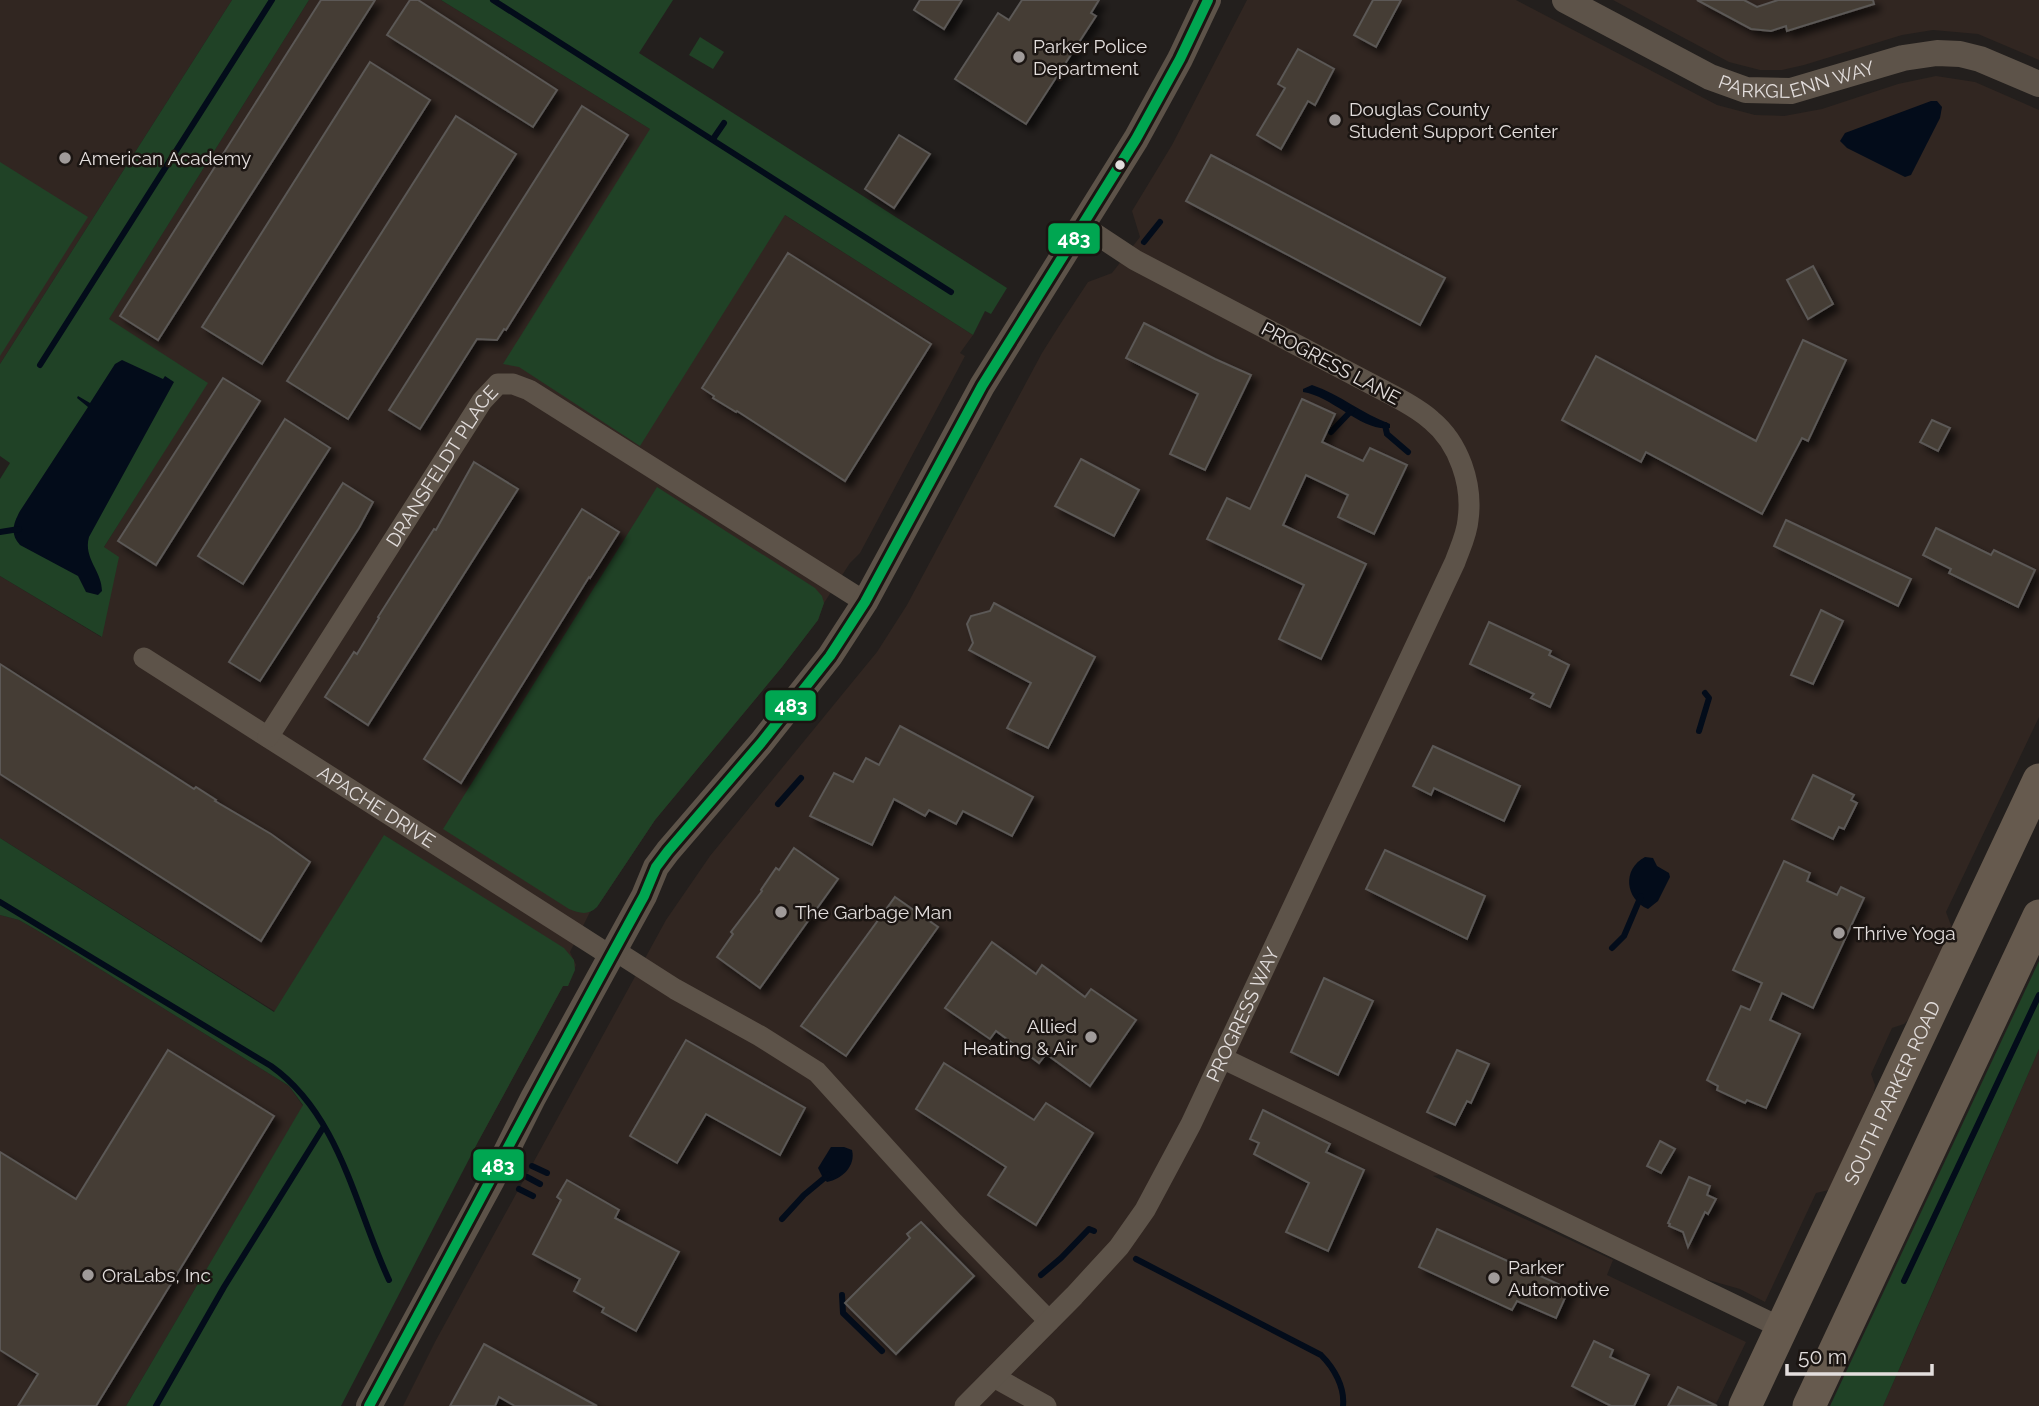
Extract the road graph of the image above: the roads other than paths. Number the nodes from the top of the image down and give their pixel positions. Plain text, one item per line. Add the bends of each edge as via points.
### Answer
1 (1208, 0) edge
2 (1565, 0) edge
3 (2039, 84) edge
4 (1082, 226) junction
5 (1449, 575) joint
6 (865, 602) junction
7 (144, 658) dead end
8 (268, 737) junction
9 (2039, 780) edge
10 (2039, 916) edge
11 (612, 953) junction
12 (1222, 1058) junction
13 (1049, 1321) junction
14 (1782, 1328) junction
15 (994, 1377) junction
16 (369, 1406) edge
17 (965, 1406) edge
18 (1046, 1406) edge
19 (1745, 1406) edge
20 (1809, 1406) edge

1 - 4 street via 1136,139
2 - 3 street, PARKGLENN WAY via 1710,77 1746,90 1798,90 1903,58 1937,53 1980,59
4 - 5 street, PROGRESS LANE via 1135,260 1394,396 1442,430 1462,467 1469,497 1465,536
4 - 6 street via 982,386
5 - 12 street, PROGRESS WAY
6 - 8 street, DRANSFELDT PLACE via 529,390 498,384 482,401
6 - 11 street via 830,656 761,743 668,850
7 - 8 street, APACHE DRIVE
8 - 11 street, APACHE DRIVE
9 - 14 highway, SOUTH PARKER ROAD
10 - 20 highway
11 - 13 street, APACHE DRIVE via 817,1072 951,1221
11 - 16 street
12 - 13 street, PROGRESS WAY via 1145,1210 1113,1254
12 - 14 street
13 - 15 street, PROGRESS WAY
14 - 19 highway, SOUTH PARKER ROAD
15 - 17 street, PROGRESS WAY
15 - 18 street

